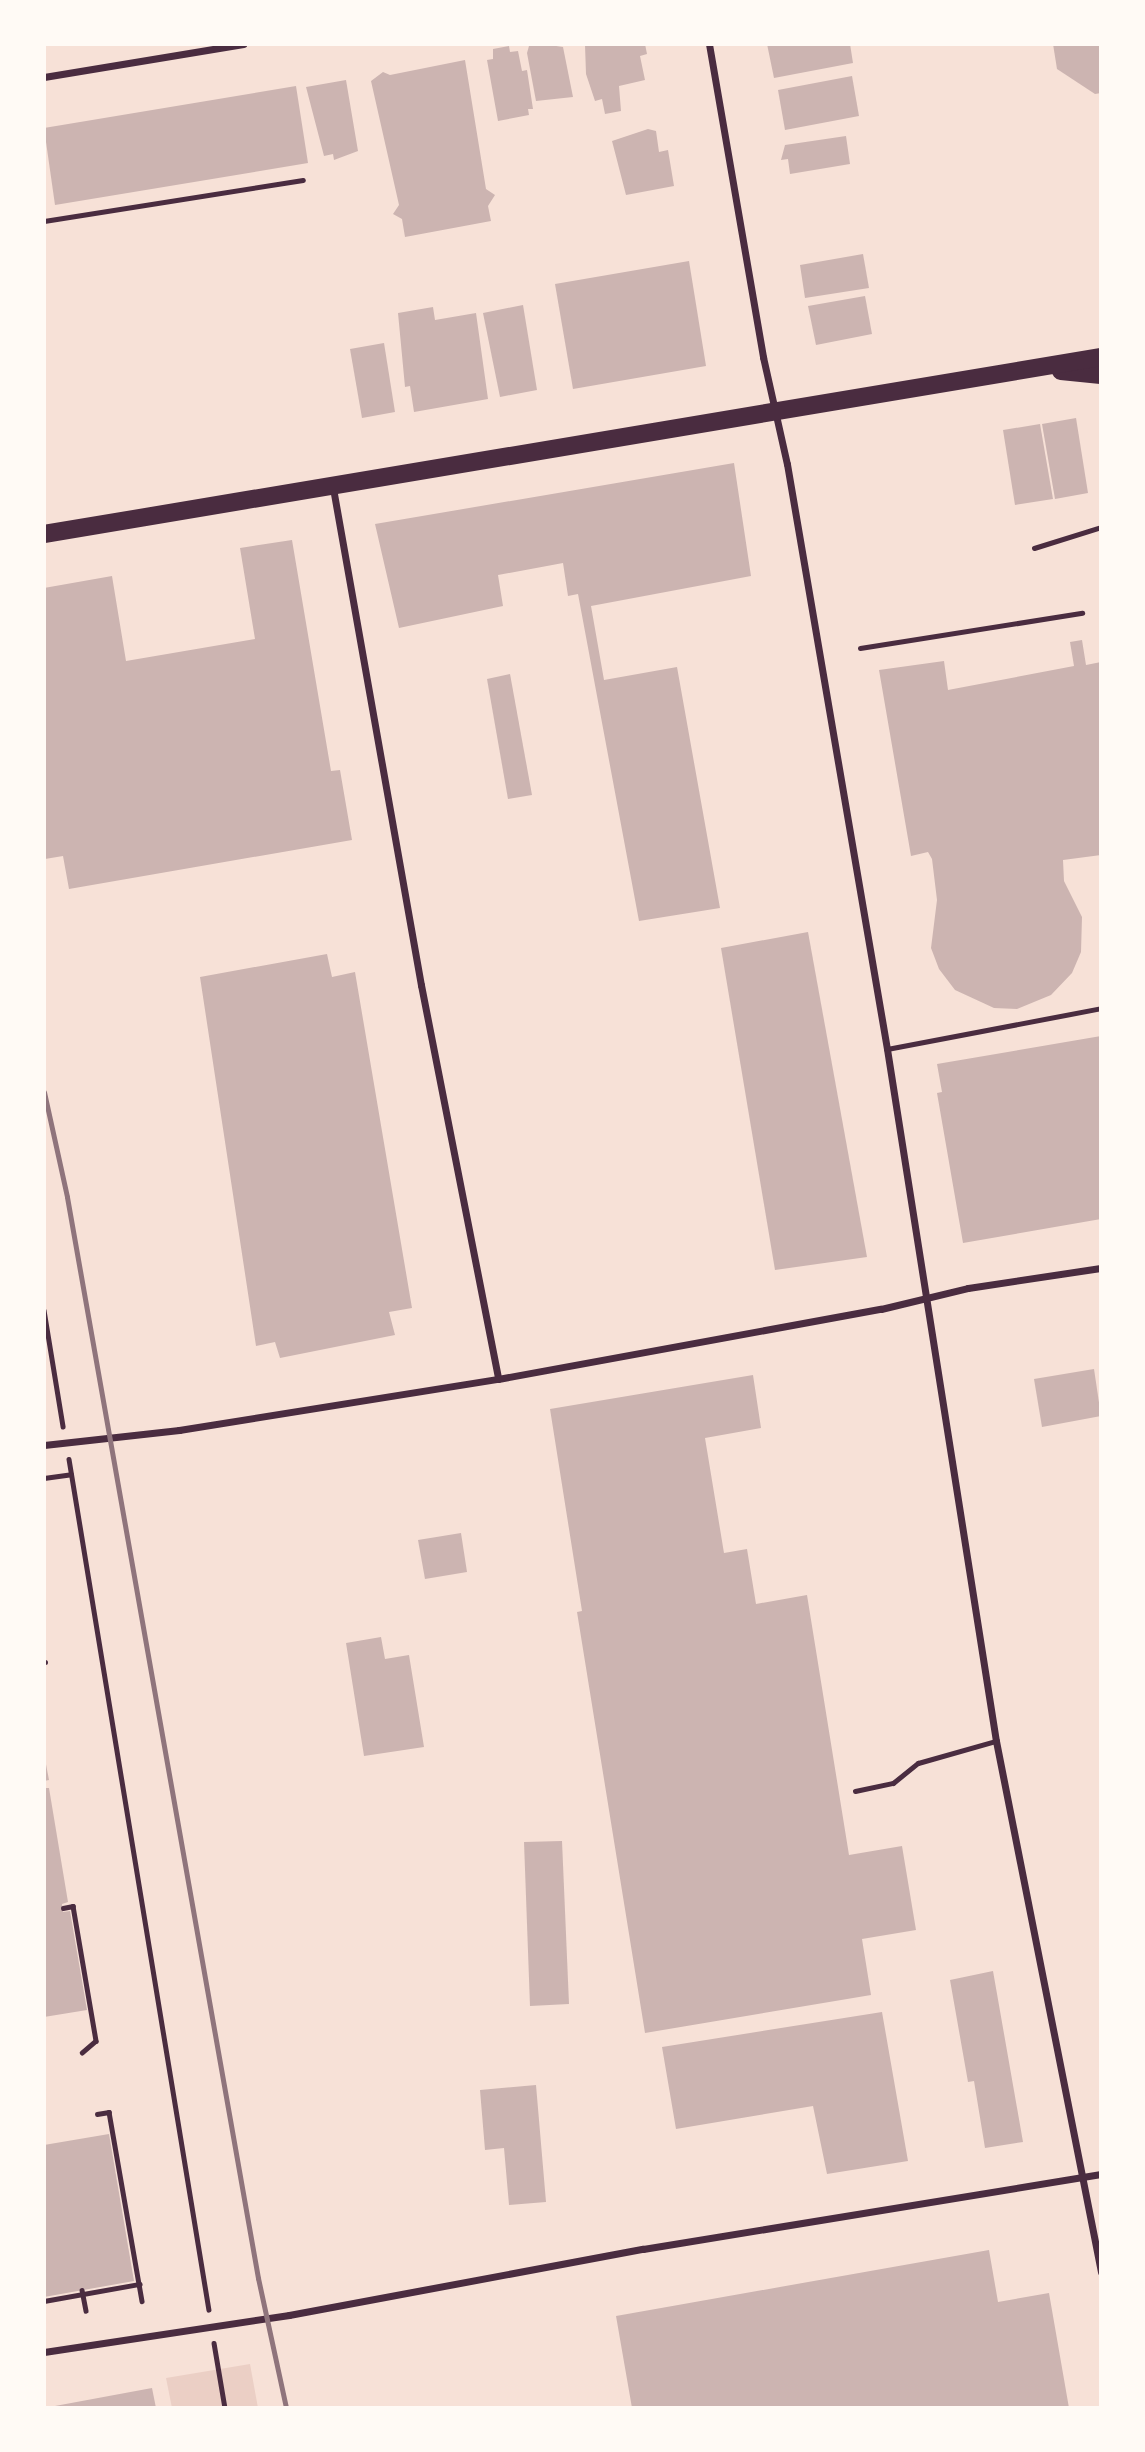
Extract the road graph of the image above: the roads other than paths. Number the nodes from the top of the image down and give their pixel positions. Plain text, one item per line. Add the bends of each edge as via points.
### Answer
1 (243, 44) edge
2 (709, 44) edge
3 (44, 77) edge
4 (303, 180) dead end
5 (44, 221) edge
6 (1101, 357) edge
7 (1043, 370) junction
8 (1101, 375) edge
9 (776, 410) junction
10 (333, 488) junction
11 (1101, 527) edge
12 (44, 534) edge
13 (1034, 548) dead end
14 (1082, 613) dead end
15 (860, 648) dead end
16 (1101, 1008) edge
17 (887, 1049) junction
18 (1101, 1268) edge
19 (928, 1298) junction
20 (498, 1379) junction
21 (44, 1445) edge
22 (996, 1741) junction
23 (855, 1791) dead end
24 (1101, 2174) edge
25 (1085, 2177) junction
26 (1101, 2273) edge
27 (44, 2351) edge

1 - 3 street
2 - 9 street
4 - 5 lane
6 - 7 main road
7 - 8 main road
7 - 9 main road
9 - 10 main road
9 - 17 street
10 - 12 main road
10 - 20 street via 421,985
11 - 13 lane
14 - 15 lane
16 - 17 lane
17 - 19 street
18 - 19 street
19 - 20 street
19 - 22 street
20 - 21 street via 190,1428
22 - 23 lane via 918,1763 893,1783
22 - 25 street
24 - 25 street
25 - 26 street
25 - 27 street via 643,2249 289,2315

